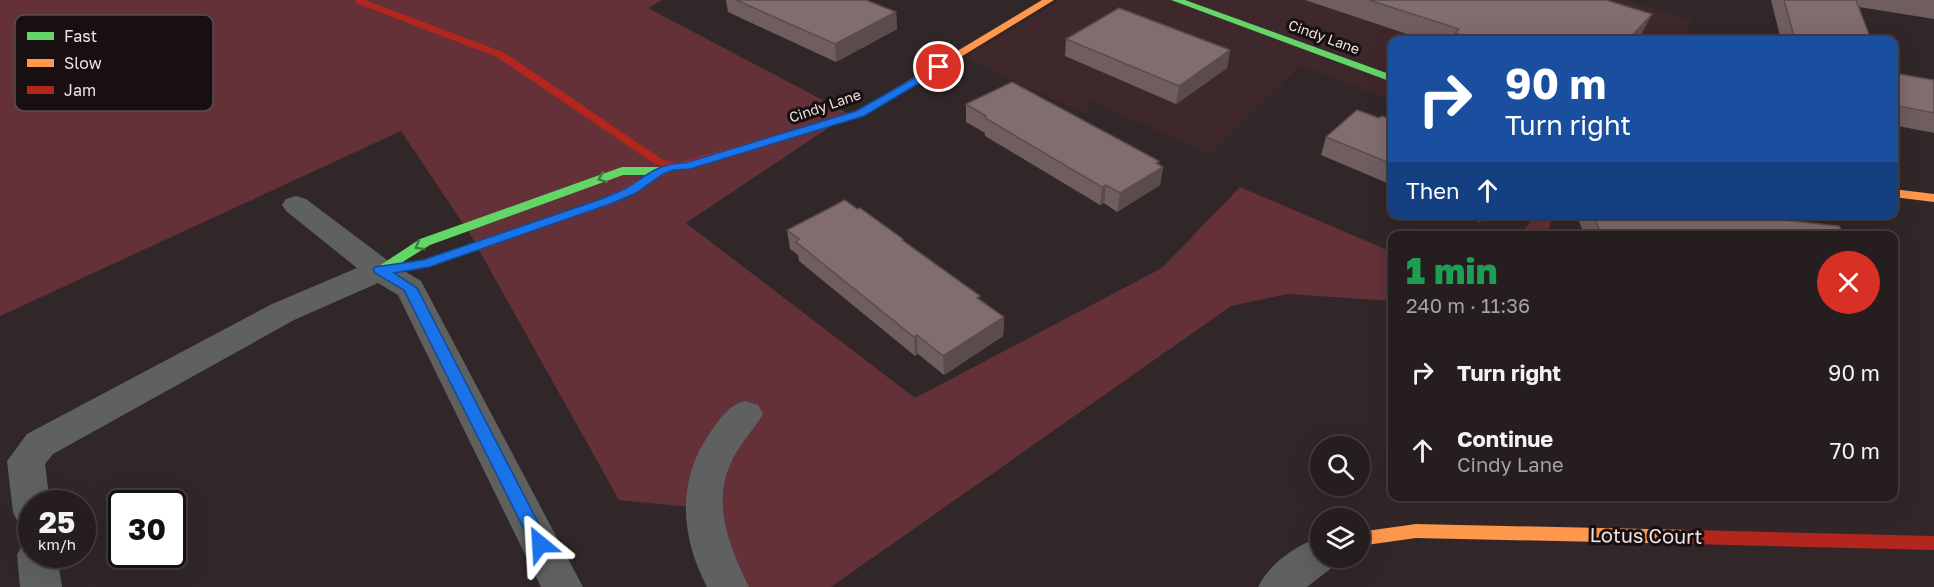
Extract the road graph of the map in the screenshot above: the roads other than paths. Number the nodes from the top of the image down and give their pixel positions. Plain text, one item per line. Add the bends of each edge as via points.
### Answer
1 (1049, 0) edge
2 (1176, 0) edge
3 (359, 1) edge
4 (1388, 79) edge
5 (663, 166) junction
6 (1898, 194) edge
7 (1934, 198) edge
8 (296, 205) dead end
9 (380, 270) junction
10 (745, 414) dead end
11 (29, 490) edge
12 (1370, 537) edge
13 (1934, 543) edge
14 (1310, 561) edge
15 (39, 568) edge
16 (41, 587) edge
17 (562, 587) edge
18 (728, 587) edge
19 (1279, 587) edge

1 - 5 street, Cindy Lane via 860,114 686,166
2 - 4 street, Cindy Lane
3 - 5 street via 501,55
5 -> 9 street, Cindy Lane via 622,171 425,242
5 - 9 street via 632,190 609,201 424,264
6 - 7 street
8 - 9 street
9 - 11 street via 283,312 40,444 26,461
9 - 17 street via 410,288
10 - 18 street via 720,446 705,482 706,531 711,553
12 - 13 street, Lotus Court via 1416,531
14 - 19 street
15 - 16 street

